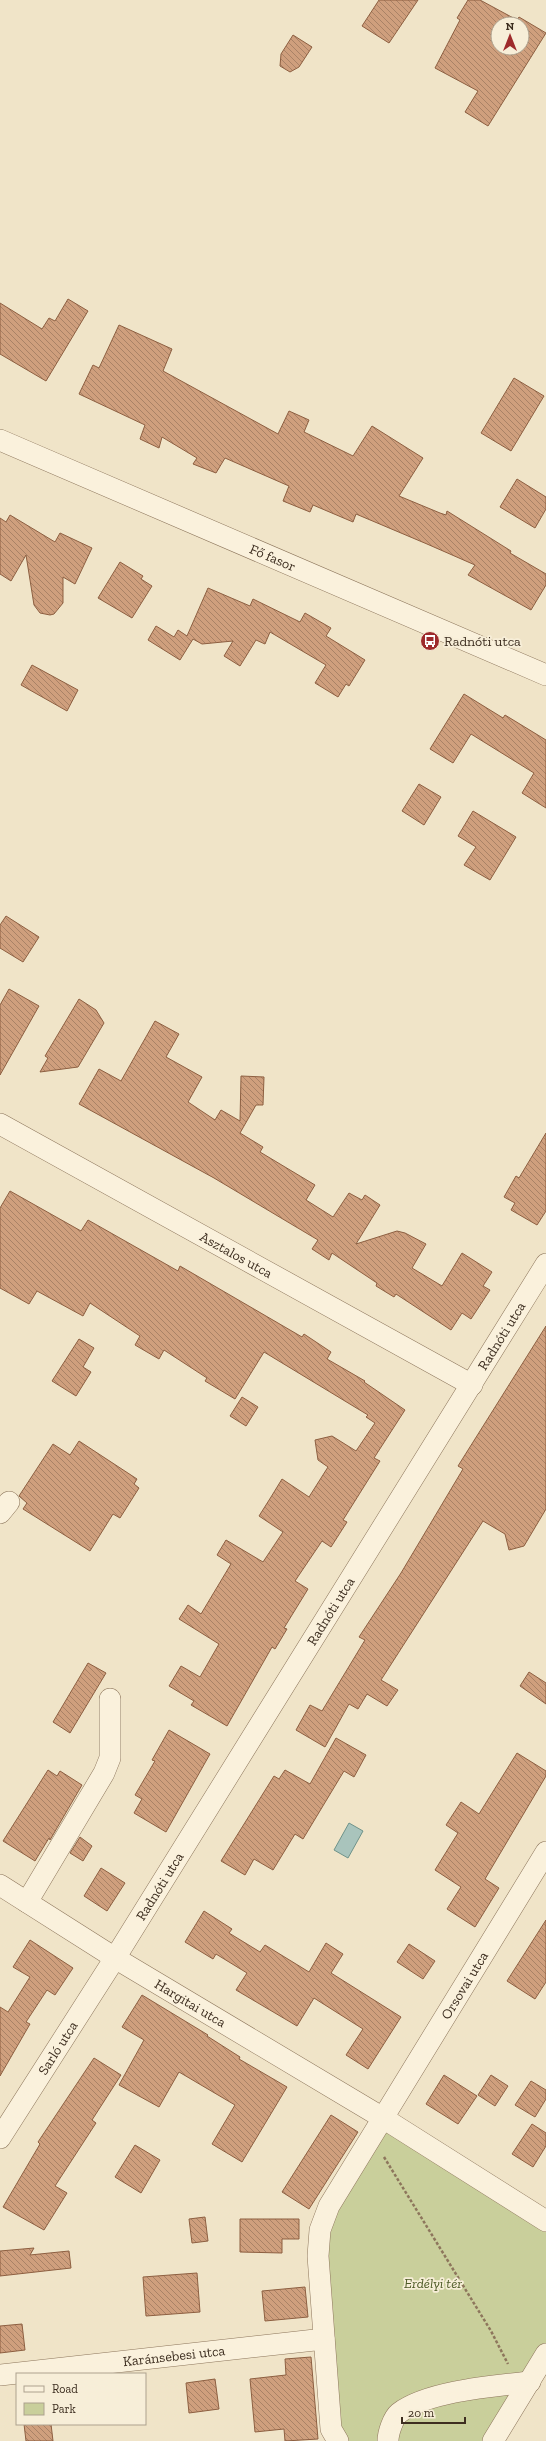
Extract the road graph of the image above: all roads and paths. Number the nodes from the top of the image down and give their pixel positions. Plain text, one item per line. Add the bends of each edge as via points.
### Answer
1 (0, 440) edge
2 (546, 675) edge
3 (0, 1124) edge
4 (546, 1264) edge
5 (472, 1385) junction
6 (110, 1699) dead end
7 (546, 1852) edge
8 (0, 1885) edge
9 (27, 1902) junction
10 (115, 1958) junction
11 (383, 2118) junction
12 (372, 2136) junction
13 (0, 2138) edge
14 (546, 2221) edge
15 (324, 2339) junction
16 (546, 2354) edge
17 (16, 2373) edge
18 (18, 2373) edge
19 (0, 2375) edge
20 (522, 2383) junction
21 (338, 2441) edge
22 (388, 2441) edge
23 (493, 2441) edge

1 - 2 street, Fő fasor
3 - 5 street, Asztalos utca
4 - 5 street, Radnóti utca
5 - 10 street, Radnóti utca
6 - 9 street via 110,1758
7 - 11 street, Orsovai utca
8 - 9 street, Hargitai utca
9 - 10 street, Hargitai utca
10 - 11 street, Hargitai utca
10 - 13 street, Sarló utca
11 - 12 street
11 - 14 street
12 - 15 street via 329,2206 320,2230 318,2256
12 - 20 path via 491,2330 508,2364
15 - 18 street, Karánsebesi utca
15 - 21 street via 331,2429
16 - 20 street
17 - 19 street, Karánsebesi utca
20 - 22 street via 424,2399 398,2414 388,2435
20 - 23 street

